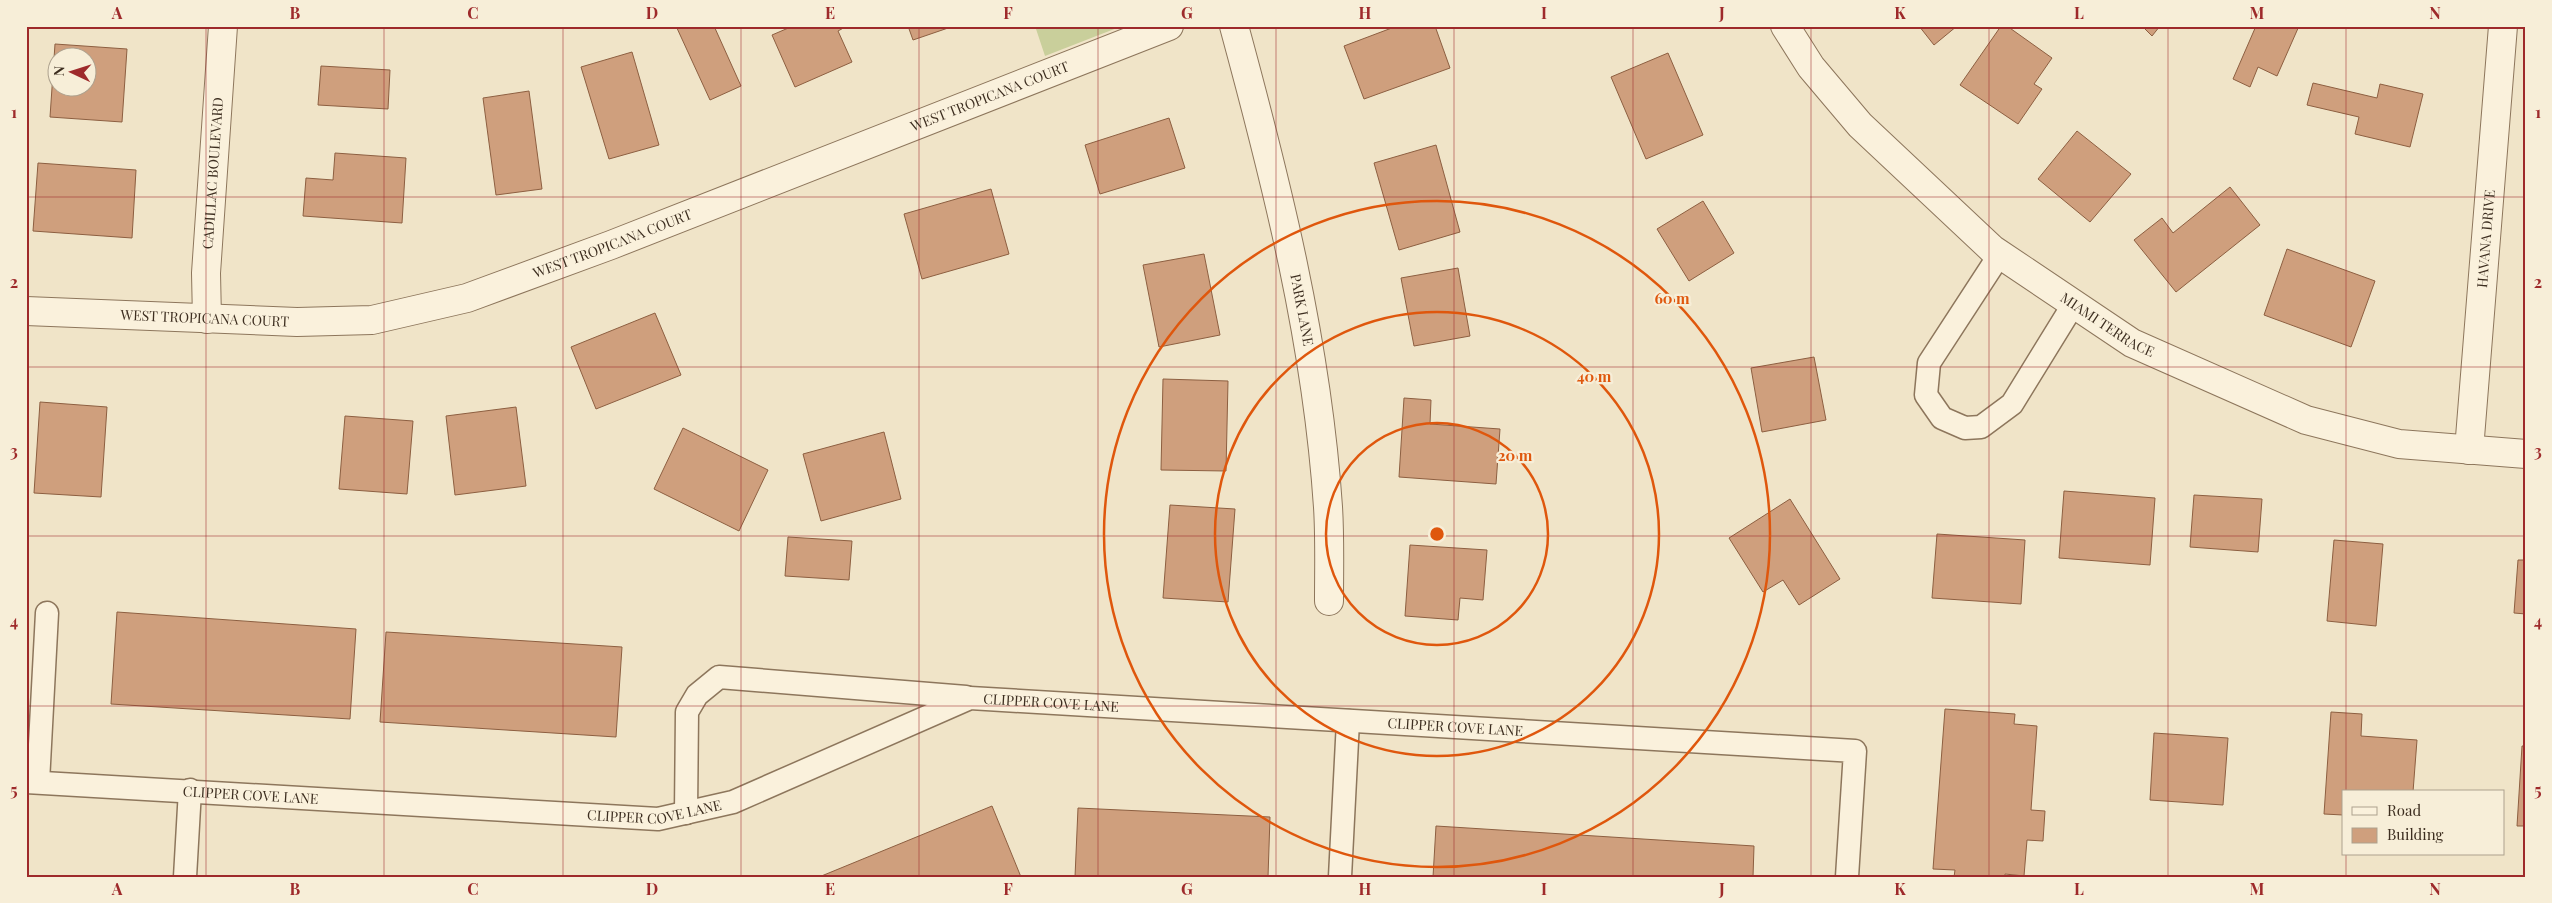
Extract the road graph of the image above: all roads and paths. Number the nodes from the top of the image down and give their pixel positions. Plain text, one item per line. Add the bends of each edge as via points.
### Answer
1 (223, 26) edge
2 (1169, 26) edge
3 (1234, 26) edge
4 (1785, 26) edge
5 (2503, 26) edge
6 (2000, 254) junction
7 (2073, 305) junction
8 (26, 311) edge
9 (207, 319) junction
10 (2469, 450) junction
11 (2526, 454) edge
12 (1329, 601) dead end
13 (47, 613) dead end
14 (970, 698) junction
15 (1348, 721) junction
16 (32, 782) edge
17 (190, 790) junction
18 (686, 812) junction
19 (185, 877) edge
20 (1340, 877) edge
21 (1847, 877) edge

1 - 9 street, CADILLAC BOULEVARD via 206,273
2 - 9 street, WEST TROPICANA COURT via 467,298 372,320
3 - 12 street, PARK LANE via 1279,193 1295,267 1324,456
4 - 6 street, MIAMI TERRACE via 1811,67 1860,125
5 - 10 street, HAVANA DRIVE
6 - 7 street, MIAMI TERRACE
6 - 7 lane via 1929,363 1926,395 1942,418 1965,428 1981,427 2012,404
7 - 10 street, MIAMI TERRACE via 2132,342 2306,420 2400,444
8 - 9 street, WEST TROPICANA COURT
10 - 11 street, MIAMI TERRACE
13 - 16 lane
14 - 15 lane, CLIPPER COVE LANE
14 - 18 lane, CLIPPER COVE LANE via 733,802
14 - 18 lane via 719,678 697,695 687,712
15 - 20 lane
15 - 21 lane, CLIPPER COVE LANE via 1854,752
16 - 17 lane, CLIPPER COVE LANE
17 - 18 lane, CLIPPER COVE LANE via 658,819
17 - 19 lane

